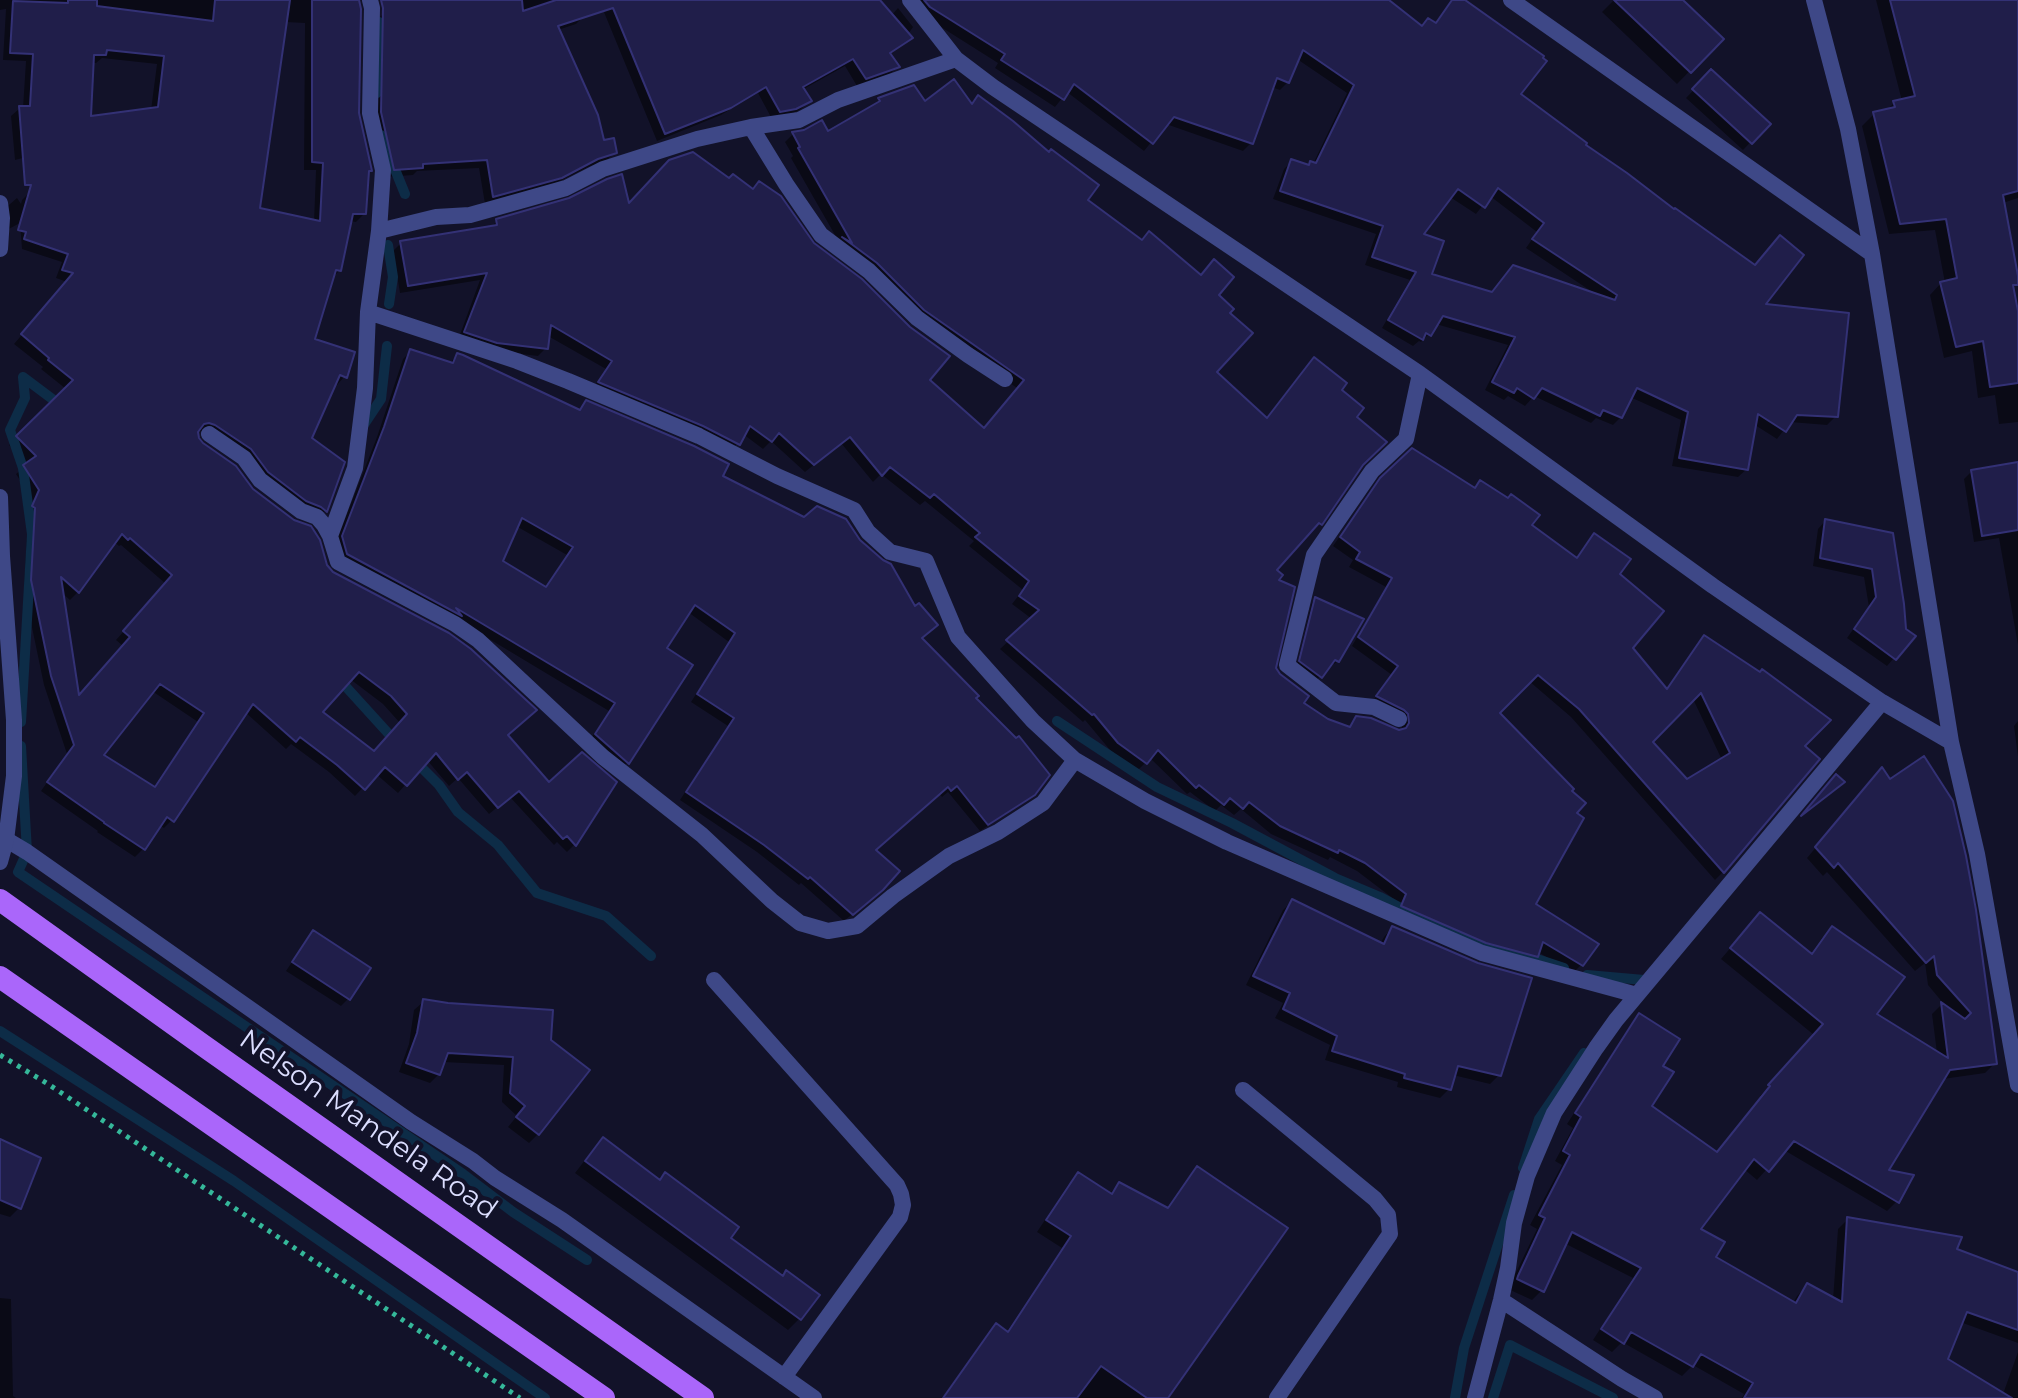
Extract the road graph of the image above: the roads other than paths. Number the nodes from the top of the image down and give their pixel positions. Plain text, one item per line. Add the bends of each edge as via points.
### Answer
1 (370, 0) edge
2 (910, 0) edge
3 (1511, 0) edge
4 (1814, 0) edge
5 (956, 59) junction
6 (751, 127) junction
7 (1, 213) edge
8 (379, 231) junction
9 (0, 249) edge
10 (1872, 254) junction
11 (368, 312) junction
12 (1420, 374) junction
13 (1005, 379) dead end
14 (209, 434) dead end
15 (0, 497) edge
16 (330, 536) junction
17 (1882, 702) junction
18 (1399, 719) dead end
19 (1951, 742) junction
20 (1075, 760) junction
21 (3, 838) edge
22 (0, 862) edge
23 (0, 900) edge
24 (0, 977) edge
25 (714, 980) dead end
26 (1637, 995) junction
27 (2018, 1085) edge
28 (1243, 1090) dead end
29 (1501, 1300) junction
30 (784, 1377) junction
31 (604, 1398) edge
32 (703, 1398) edge
33 (814, 1398) edge
34 (1277, 1398) edge
35 (1475, 1398) edge
36 (1655, 1398) edge

1 - 8 street via 370,113 383,170
2 - 5 street
3 - 10 street
4 - 10 street via 1848,129
5 - 6 street via 838,100 799,120
5 - 12 street
6 - 8 street via 650,153 566,188 505,206
6 - 13 street via 821,235 869,271 917,318
7 - 9 street
8 - 11 street
10 - 19 street
11 - 16 street via 355,468
11 - 20 street via 568,381 854,510 890,552 926,561 958,637
12 - 17 street
12 - 18 street via 1406,439 1372,471 1314,555 1287,665 1336,703 1374,707
14 - 16 street via 244,458 260,480 317,517
15 - 21 street via 14,720 14,776
16 - 20 street via 338,562 478,640 594,749 800,923 828,931 857,926 949,856 1043,803
17 - 19 street
17 - 26 street
19 - 27 street via 1977,854
20 - 26 street via 1227,842 1482,953
21 - 22 street
21 - 30 street
23 - 32 main road, Nelson Mandela Road
24 - 31 main road
25 - 30 street via 897,1185 903,1205 900,1217
26 - 29 street via 1596,1048 1541,1141 1514,1223
28 - 34 street via 1388,1215 1390,1234
29 - 35 street
29 - 36 street
30 - 33 street

